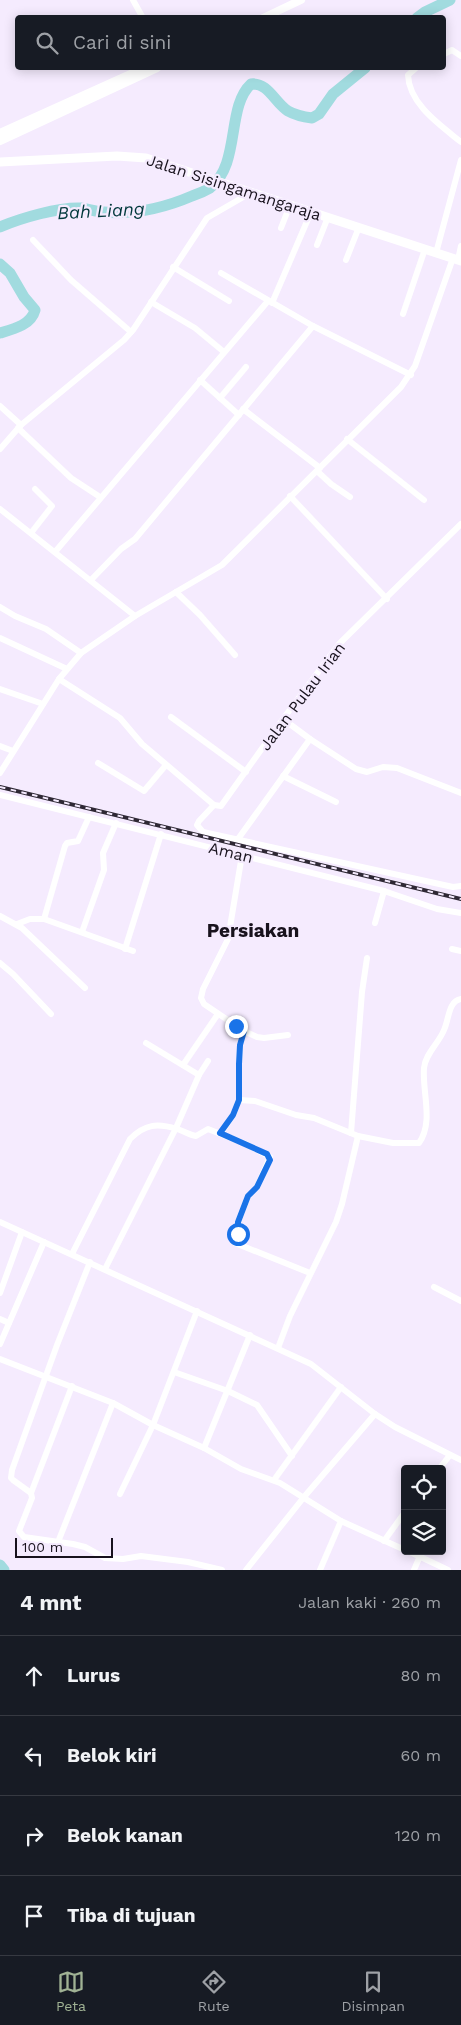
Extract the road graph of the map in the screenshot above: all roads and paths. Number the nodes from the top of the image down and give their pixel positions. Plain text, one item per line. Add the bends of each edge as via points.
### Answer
1 (133, 0) edge
2 (293, 0) edge
3 (301, 0) edge
4 (141, 15) edge
5 (262, 15) edge
6 (269, 15) edge
7 (446, 53) edge
8 (461, 56) edge
9 (140, 70) edge
10 (153, 70) edge
11 (414, 70) edge
12 (0, 133) edge
13 (0, 140) edge
14 (461, 142) edge
15 (461, 160) edge
16 (0, 162) edge
17 (252, 192) junction
18 (290, 205) junction
19 (311, 212) junction
20 (328, 217) junction
21 (359, 227) junction
22 (281, 228) dead end
23 (33, 240) dead end
24 (317, 245) dead end
25 (461, 246) edge
26 (425, 249) junction
27 (436, 252) junction
28 (346, 260) dead end
29 (457, 260) edge
30 (173, 267) junction
31 (221, 273) dead end
32 (229, 301) dead end
33 (151, 302) junction
34 (270, 302) junction
35 (403, 314) dead end
36 (314, 326) junction
37 (131, 332) junction
38 (224, 352) junction
39 (246, 367) dead end
40 (411, 375) junction
41 (200, 380) junction
42 (220, 398) junction
43 (0, 406) edge
44 (241, 412) junction
45 (20, 426) junction
46 (347, 439) junction
47 (0, 449) edge
48 (318, 469) junction
49 (35, 489) dead end
50 (290, 496) junction
51 (100, 497) junction
52 (350, 497) dead end
53 (424, 500) dead end
54 (0, 509) edge
55 (461, 524) edge
56 (31, 533) junction
57 (54, 552) junction
58 (91, 580) junction
59 (176, 592) junction
60 (386, 599) junction
61 (0, 607) edge
62 (135, 616) junction
63 (0, 638) edge
64 (81, 653) junction
65 (235, 655) dead end
66 (67, 669) junction
67 (59, 679) junction
68 (0, 689) edge
69 (42, 704) junction
70 (171, 717) dead end
71 (283, 719) junction
72 (310, 739) junction
73 (0, 746) edge
74 (13, 751) junction
75 (98, 763) dead end
76 (166, 765) junction
77 (246, 772) junction
78 (0, 773) edge
79 (283, 776) junction
80 (461, 793) edge
81 (0, 794) edge
82 (336, 802) dead end
83 (214, 805) junction
84 (89, 817) junction
85 (116, 823) junction
86 (161, 834) junction
87 (238, 839) junction
88 (242, 855) junction
89 (460, 887) edge
90 (384, 891) junction
91 (461, 913) edge
92 (0, 916) edge
93 (44, 919) junction
94 (375, 923) dead end
95 (17, 924) junction
96 (82, 932) junction
97 (125, 949) junction
98 (452, 949) dead end
99 (461, 950) edge
100 (133, 952) dead end
101 (367, 958) dead end
102 (0, 963) edge
103 (85, 988) dead end
104 (461, 999) edge
105 (51, 1014) dead end
106 (218, 1014) junction
107 (244, 1031) junction
108 (288, 1035) dead end
109 (146, 1043) dead end
110 (208, 1061) dead end
111 (183, 1065) junction
112 (199, 1075) junction
113 (239, 1100) junction
114 (176, 1128) junction
115 (220, 1133) junction
116 (351, 1133) junction
117 (358, 1136) junction
118 (0, 1222) edge
119 (22, 1232) junction
120 (44, 1242) junction
121 (72, 1254) junction
122 (90, 1262) junction
123 (105, 1269) junction
124 (310, 1273) junction
125 (434, 1286) dead end
126 (0, 1293) edge
127 (461, 1301) edge
128 (196, 1311) junction
129 (0, 1319) edge
130 (9, 1323) junction
131 (250, 1335) junction
132 (0, 1344) edge
133 (278, 1348) junction
134 (0, 1359) edge
135 (174, 1372) junction
136 (47, 1377) junction
137 (72, 1386) junction
138 (341, 1387) junction
139 (228, 1391) junction
140 (112, 1403) junction
141 (375, 1414) junction
142 (153, 1425) junction
143 (204, 1448) junction
144 (450, 1455) junction
145 (292, 1456) junction
146 (461, 1460) edge
147 (442, 1465) edge
148 (274, 1480) junction
149 (31, 1493) junction
150 (120, 1494) dead end
151 (304, 1497) junction
152 (401, 1518) edge
153 (341, 1521) junction
154 (384, 1541) junction
155 (58, 1542) junction
156 (401, 1549) edge
157 (420, 1556) joint
158 (222, 1570) edge
159 (246, 1570) edge
160 (320, 1570) edge
161 (414, 1570) edge
162 (448, 1570) edge

1 - 4 street
2 - 5 main road
3 - 6 main road
7 - 8 street via 452,50
9 - 12 main road
10 - 13 main road
11 - 14 street via 408,75 409,86 419,105
15 - 27 street
16 - 17 highway, Jalan Sisingamangaraja via 117,156 146,158
17 - 18 highway, Jalan Sisingamangaraja
17 - 30 street via 207,218
18 - 19 highway, Jalan Sisingamangaraja
18 - 22 street
19 - 20 highway, Jalan Sisingamangaraja
19 - 34 street
20 - 21 highway, Jalan Sisingamangaraja
20 - 24 street
21 - 26 highway, Jalan Sisingamangaraja
21 - 28 street
23 - 37 street via 71,280
25 - 29 street
26 - 27 highway, Jalan Sisingamangaraja
26 - 35 street
27 - 29 highway, Jalan Sisingamangaraja
29 - 40 street
30 - 32 street
30 - 33 street
31 - 34 street
33 - 37 street
33 - 38 street via 195,328
34 - 36 street
34 - 38 street
36 - 40 street
36 - 44 street
37 - 45 street
38 - 41 street
39 - 42 street
40 - 46 street
41 - 42 street
41 - 51 street
42 - 44 street
43 - 45 street
44 - 48 street
44 - 58 street via 135,540 121,549
45 - 47 street
45 - 51 street via 71,478
46 - 48 street
46 - 53 street
48 - 50 street
48 - 52 street via 331,484
49 - 56 street via 52,506
50 - 59 street via 222,565
50 - 60 street
51 - 57 street
54 - 56 street
55 - 60 street, Jalan Pulau Irian
56 - 57 street
57 - 58 street
58 - 62 street
59 - 62 street
59 - 65 street
60 - 71 street, Jalan Pulau Irian via 340,644
61 - 64 street via 46,629
62 - 64 street
63 - 66 street
64 - 66 street
66 - 67 street
67 - 69 street
67 - 76 street via 120,718
68 - 69 street
69 - 74 street
70 - 77 street
71 - 72 street
71 - 77 street, Jalan Pulau Irian
72 - 79 street
72 - 80 street via 361,771 398,768
73 - 74 street
74 - 78 street
75 - 76 street via 144,791
76 - 83 street
77 - 83 street, Jalan Pulau Irian via 224,804
79 - 82 street
79 - 87 street
81 - 84 street, Aman
83 - 87 street, Jalan Pulau Irian via 198,821 199,829
84 - 85 street, Aman
84 - 93 street via 79,840 65,846
85 - 86 street, Aman
85 - 96 street via 104,853 104,870
86 - 88 street, Aman
86 - 97 street
87 - 89 street
88 - 90 street, Aman
88 - 106 street via 228,939 201,992 204,1004
90 - 91 street, Aman
90 - 94 street
92 - 95 street
93 - 95 street via 30,919
93 - 96 street
95 - 103 street
96 - 97 street
97 - 100 street
98 - 99 street
101 - 116 street
102 - 105 street
104 - 117 street via 451,1005 443,1034 425,1063 426,1128 419,1143 393,1143
106 - 107 street
106 - 111 street
107 - 108 street via 264,1038
107 - 113 street via 240,1045
109 - 111 street
110 - 112 street
111 - 112 street
112 - 114 street
113 - 115 street
113 - 116 street via 255,1101 314,1118
114 - 115 street via 196,1136 206,1129
114 - 121 street via 152,1125 140,1129 130,1139
114 - 123 street
115 - 124 street via 270,1157 257,1187 248,1196 238,1222 235,1243
116 - 117 street
117 - 124 street via 336,1222
118 - 119 street
119 - 120 street
119 - 126 street
120 - 121 street
120 - 130 street
121 - 122 street
122 - 123 street
122 - 136 street
123 - 128 street
124 - 133 street
125 - 127 street
128 - 131 street
128 - 135 street
129 - 130 street
130 - 132 street
131 - 133 street
131 - 139 street
133 - 138 street via 311,1364
134 - 136 street
135 - 139 street
135 - 142 street
136 - 137 street
136 - 149 street via 12,1470 11,1478
137 - 140 street
137 - 149 street
138 - 141 street
138 - 145 street
139 - 143 street
139 - 145 street via 256,1405
140 - 142 street
140 - 155 street
141 - 144 street
141 - 151 street
142 - 143 street
142 - 150 street
143 - 148 street via 247,1472
144 - 146 street
144 - 147 street
145 - 148 street
148 - 151 street
149 - 155 street via 32,1502 20,1534
151 - 153 street
151 - 159 street
152 - 154 street
153 - 154 street
153 - 160 street
154 - 156 street
155 - 158 street via 85,1547 105,1558 141,1556
157 - 161 street
157 - 162 street

